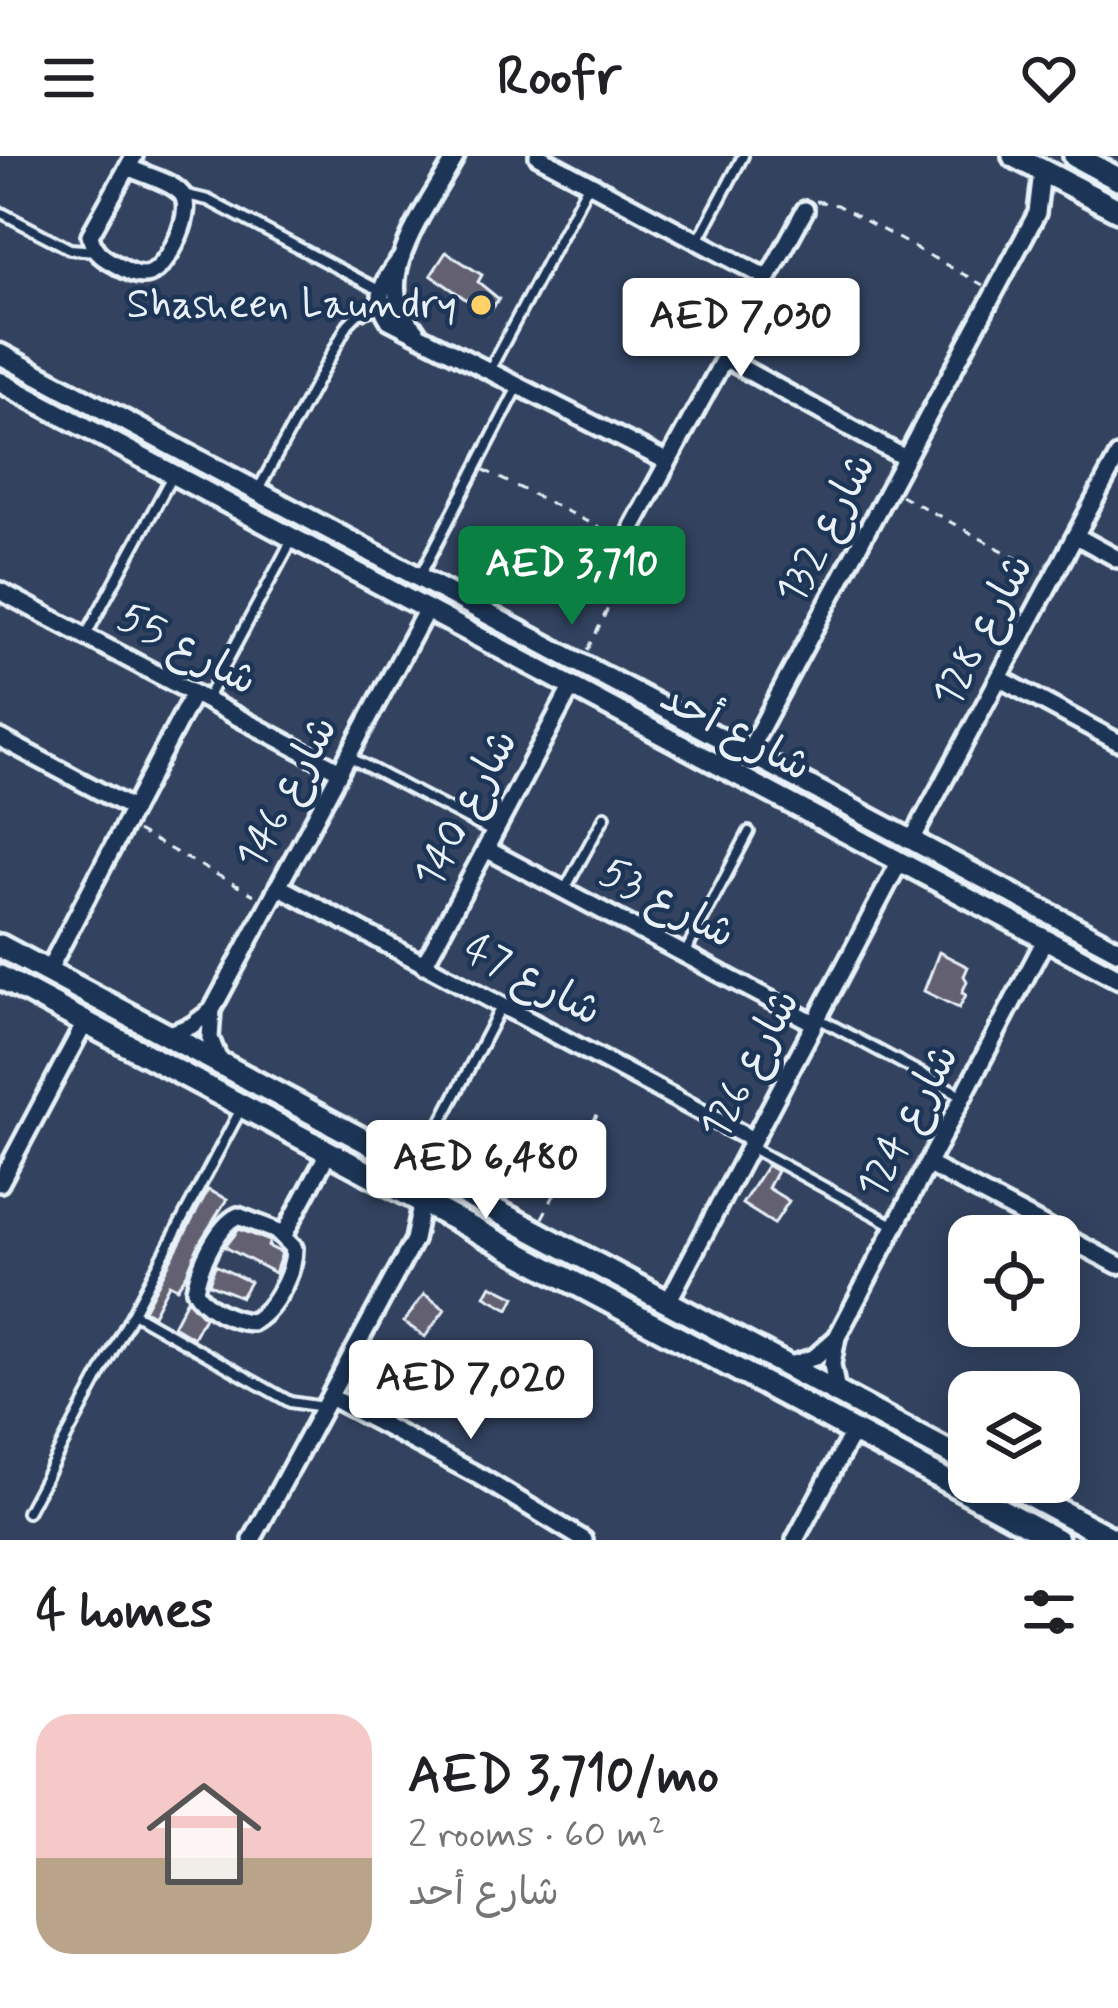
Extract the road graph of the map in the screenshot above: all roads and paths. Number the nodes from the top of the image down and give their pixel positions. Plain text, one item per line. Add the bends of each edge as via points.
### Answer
1 (456, 156) edge
2 (538, 156) edge
3 (743, 156) edge
4 (1014, 156) edge
5 (1075, 156) edge
6 (131, 162) edge
7 (1042, 172) junction
8 (1118, 179) edge
9 (155, 181) junction
10 (589, 183) junction
11 (1073, 188) junction
12 (183, 194) junction
13 (107, 204) junction
14 (805, 210) joint
15 (1118, 210) edge
16 (0, 212) edge
17 (1037, 213) junction
18 (171, 240) junction
19 (698, 241) junction
20 (96, 251) junction
21 (401, 258) junction
22 (121, 264) junction
23 (767, 278) junction
24 (995, 292) junction
25 (381, 299) junction
26 (418, 332) junction
27 (0, 354) edge
28 (724, 358) junction
29 (490, 369) junction
30 (0, 382) edge
31 (520, 385) junction
32 (1118, 456) edge
33 (905, 458) junction
34 (668, 462) junction
35 (477, 466) junction
36 (173, 475) junction
37 (250, 488) junction
38 (889, 488) junction
39 (232, 506) junction
40 (633, 526) dead end
41 (1076, 536) junction
42 (293, 539) junction
43 (1118, 559) edge
44 (419, 578) junction
45 (1053, 578) junction
46 (0, 591) edge
47 (427, 609) junction
48 (520, 631) junction
49 (85, 637) junction
50 (511, 653) junction
51 (581, 664) junction
52 (999, 678) junction
53 (572, 686) junction
54 (200, 697) junction
55 (0, 738) edge
56 (1118, 742) edge
57 (748, 752) junction
58 (344, 764) junction
59 (129, 816) junction
60 (605, 816) dead end
61 (891, 830) junction
62 (749, 832) dead end
63 (912, 840) junction
64 (490, 841) junction
65 (880, 851) junction
66 (900, 861) junction
67 (278, 886) junction
68 (564, 890) junction
69 (269, 904) junction
70 (1046, 940) junction
71 (0, 946) edge
72 (1118, 950) edge
73 (685, 954) junction
74 (424, 964) junction
75 (48, 971) junction
76 (0, 977) edge
77 (1118, 978) edge
78 (502, 1005) junction
79 (212, 1010) junction
80 (816, 1020) junction
81 (86, 1021) junction
82 (167, 1035) junction
83 (220, 1063) junction
84 (963, 1096) junction
85 (243, 1105) junction
86 (601, 1107) dead end
87 (751, 1143) junction
88 (329, 1151) junction
89 (927, 1164) junction
90 (418, 1168) junction
91 (0, 1184) edge
92 (422, 1201) junction
93 (494, 1209) junction
94 (444, 1213) junction
95 (895, 1226) junction
96 (531, 1228) junction
97 (479, 1232) junction
98 (284, 1235) junction
99 (414, 1240) junction
100 (514, 1250) junction
101 (1118, 1265) edge
102 (668, 1302) junction
103 (133, 1312) junction
104 (837, 1337) junction
105 (788, 1366) junction
106 (837, 1393) junction
107 (327, 1402) junction
108 (853, 1432) junction
109 (948, 1452) edge
110 (1044, 1503) edge
111 (27, 1512) dead end
112 (252, 1540) edge
113 (584, 1540) edge
114 (795, 1540) edge
115 (1057, 1540) edge
116 (1114, 1540) edge

1 - 21 street
2 - 10 street
3 - 19 lane
4 - 7 main road
5 - 8 main road
6 - 9 street
6 - 13 street
7 - 11 main road
7 - 17 street, شارع 132
9 - 12 street
9 - 18 street via 178,207
10 - 19 street
10 - 29 lane
11 - 15 main road
11 - 17 street, شارع 132
12 - 18 street via 188,211
12 - 25 lane via 208,200
13 - 20 street via 91,235
13 - 22 street via 103,245
14 - 23 street
14 - 24 path via 829,200
16 - 20 lane via 70,250
17 - 24 street, شارع 132
18 - 22 street via 151,264
19 - 23 street
20 - 22 street
21 - 25 street
21 - 26 street via 393,292
23 - 28 street
24 - 33 street, شارع 132
25 - 26 street via 395,324
25 - 37 lane via 348,324
26 - 29 street
27 - 37 street, شارع أحد
28 - 33 street
28 - 34 street
29 - 31 street
30 - 36 street, شارع أحد
31 - 34 street
31 - 35 lane
32 - 41 street, شارع 128
33 - 38 street, شارع 132
34 - 40 street
35 - 44 lane
35 - 51 path via 608,532 629,530 632,560
36 - 39 street, شارع أحد
36 - 49 lane
37 - 39 street
37 - 44 street, شارع أحد
38 - 45 path
38 - 57 street, شارع 132
39 - 42 street, شارع أحد
41 - 43 street
41 - 45 street, شارع 128
42 - 47 street, شارع أحد
42 - 54 lane
44 - 48 street, شارع أحد
45 - 52 street, شارع 128
46 - 49 street, شارع 55
47 - 50 street, شارع أحد
47 - 58 street, شارع 146
48 - 50 street via 509,637
48 - 51 street, شارع أحد
49 - 54 street, شارع 55
50 - 53 street, شارع أحد
51 - 57 street, شارع أحد
52 - 56 street
52 - 63 street, شارع 128
53 - 64 street, شارع 140
53 - 65 street, شارع أحد
54 - 58 street, شارع 55
54 - 59 street
55 - 59 street
57 - 61 street, شارع أحد
58 - 64 lane
58 - 67 street, شارع 146
59 - 69 path
59 - 75 street
60 - 68 lane
61 - 63 street, شارع أحد
61 - 65 street via 894,841
62 - 73 lane
63 - 72 street, شارع أحد
64 - 68 street, شارع 53
64 - 74 street, شارع 140
65 - 66 street, شارع أحد
66 - 70 street, شارع أحد
66 - 80 street, شارع 126
67 - 69 street, شارع 146
67 - 74 street, شارع 47
68 - 73 street, شارع 53
69 - 79 street, شارع 146
70 - 77 street, شارع أحد
70 - 84 street, شارع 124
71 - 75 main road
73 - 80 street, شارع 53
74 - 78 street, شارع 47
75 - 82 main road
76 - 81 main road
78 - 87 street, شارع 47
78 - 90 lane
79 - 82 street
79 - 83 street via 210,1038
80 - 84 lane
80 - 87 street, شارع 126
81 - 85 main road
81 - 91 street
82 - 83 main road
83 - 90 main road
84 - 89 street, شارع 124
85 - 88 main road
85 - 103 lane
86 - 96 path
87 - 95 lane
87 - 102 street, شارع 126
88 - 92 main road
88 - 98 street
89 - 95 street, شارع 124
89 - 101 street
90 - 93 main road
92 - 94 main road
92 - 99 street
93 - 96 main road
93 - 97 main road via 494,1225
94 - 97 main road
94 - 99 street
95 - 104 street, شارع 124
96 - 100 main road via 512,1234
96 - 102 main road
97 - 100 main road
98 - 98 street via 232,1218 197,1277 198,1296 237,1321 259,1320 292,1264 294,1248
99 - 107 street
100 - 108 main road
102 - 105 main road
103 - 107 lane via 290,1402
103 - 111 lane
104 - 105 street
104 - 106 street, شارع 124
105 - 106 main road
106 - 109 main road
107 - 112 street
107 - 113 street via 479,1476
108 - 114 street
108 - 115 main road
110 - 116 main road

